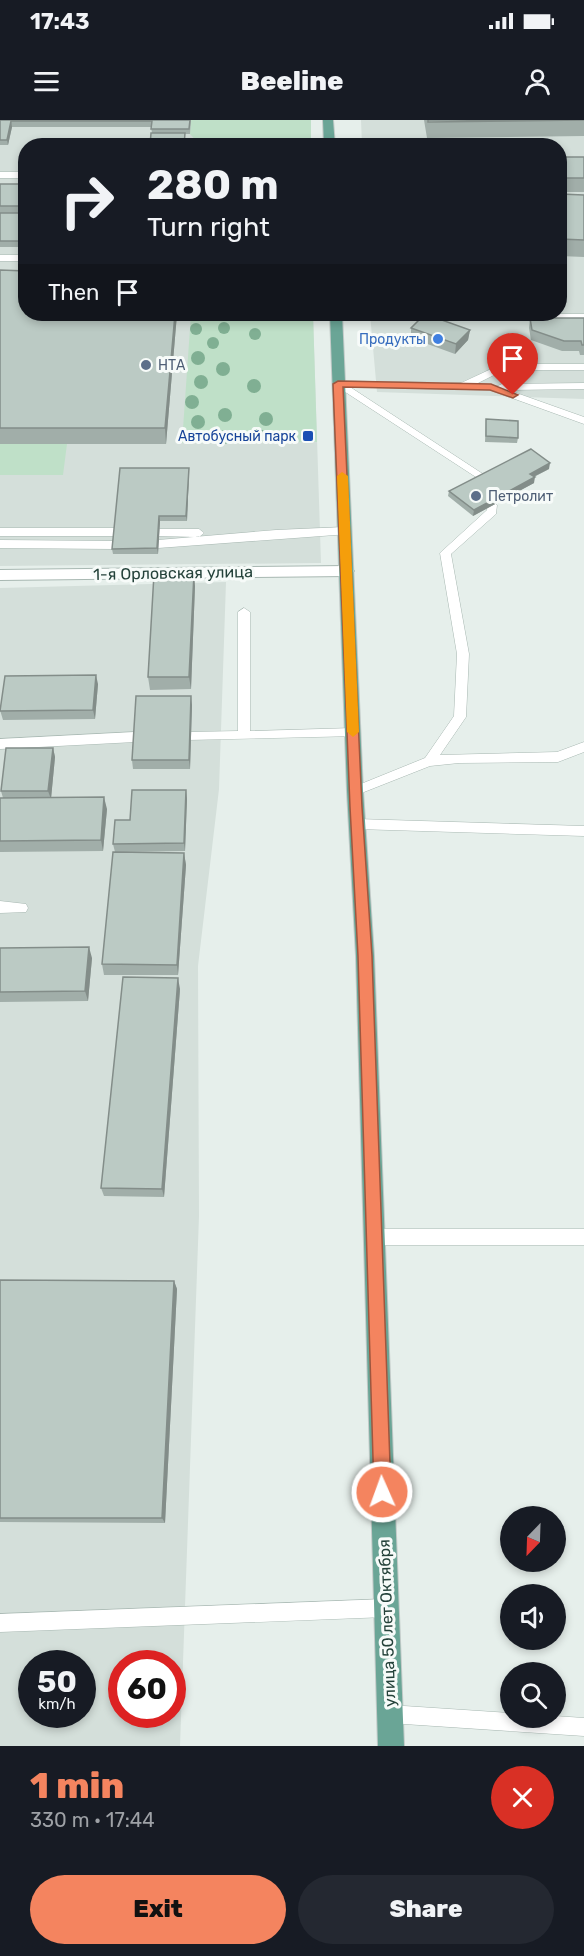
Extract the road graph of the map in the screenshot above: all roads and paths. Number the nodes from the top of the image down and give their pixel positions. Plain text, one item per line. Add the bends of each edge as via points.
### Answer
1 (328, 120) edge
2 (329, 138) edge
3 (0, 175) edge
4 (18, 175) edge
5 (0, 258) edge
6 (18, 258) edge
7 (567, 317) edge
8 (584, 317) edge
9 (336, 321) edge
10 (584, 367) edge
11 (338, 384) junction
12 (584, 386) edge
13 (462, 387) junction
14 (491, 387) junction
15 (584, 421) edge
16 (482, 478) edge
17 (492, 505) edge
18 (345, 531) junction
19 (0, 532) edge
20 (115, 532) edge
21 (159, 539) edge
22 (0, 544) edge
23 (114, 545) edge
24 (347, 571) junction
25 (0, 575) edge
26 (244, 612) dead end
27 (353, 733) junction
28 (244, 735) junction
29 (135, 737) edge
30 (191, 737) edge
31 (0, 744) edge
32 (584, 747) edge
33 (429, 761) junction
34 (355, 791) junction
35 (357, 824) junction
36 (584, 831) edge
37 (0, 907) edge
38 (21, 908) dead end
39 (374, 1237) junction
40 (584, 1237) edge
41 (386, 1608) junction
42 (0, 1623) edge
43 (389, 1714) junction
44 (584, 1727) edge
45 (391, 1746) edge

1 - 2 main road
3 - 4 lane
5 - 6 lane
7 - 8 lane
9 - 11 main road, улица 50 лет Октября
10 - 13 lane via 502,367
11 - 13 lane
11 - 16 lane
11 - 18 main road, улица 50 лет Октября
12 - 14 lane
13 - 14 lane
14 - 15 lane
17 - 33 lane via 492,511 445,553 463,654 460,717
18 - 21 lane
18 - 24 main road, улица 50 лет Октября
19 - 20 lane
22 - 23 lane
24 - 25 street, 1-я Орловская улица
24 - 27 main road, улица 50 лет Октября
26 - 28 lane
27 - 28 lane
27 - 34 main road, улица 50 лет Октября
28 - 30 lane
29 - 31 lane
32 - 33 lane via 558,758
33 - 34 lane
34 - 35 main road, улица 50 лет Октября
35 - 36 lane
35 - 39 main road, улица 50 лет Октября
37 - 38 lane
39 - 40 lane
39 - 41 main road, улица 50 лет Октября
41 - 42 lane
41 - 43 main road, улица 50 лет Октября
43 - 44 lane
43 - 45 main road, улица 50 лет Октября

